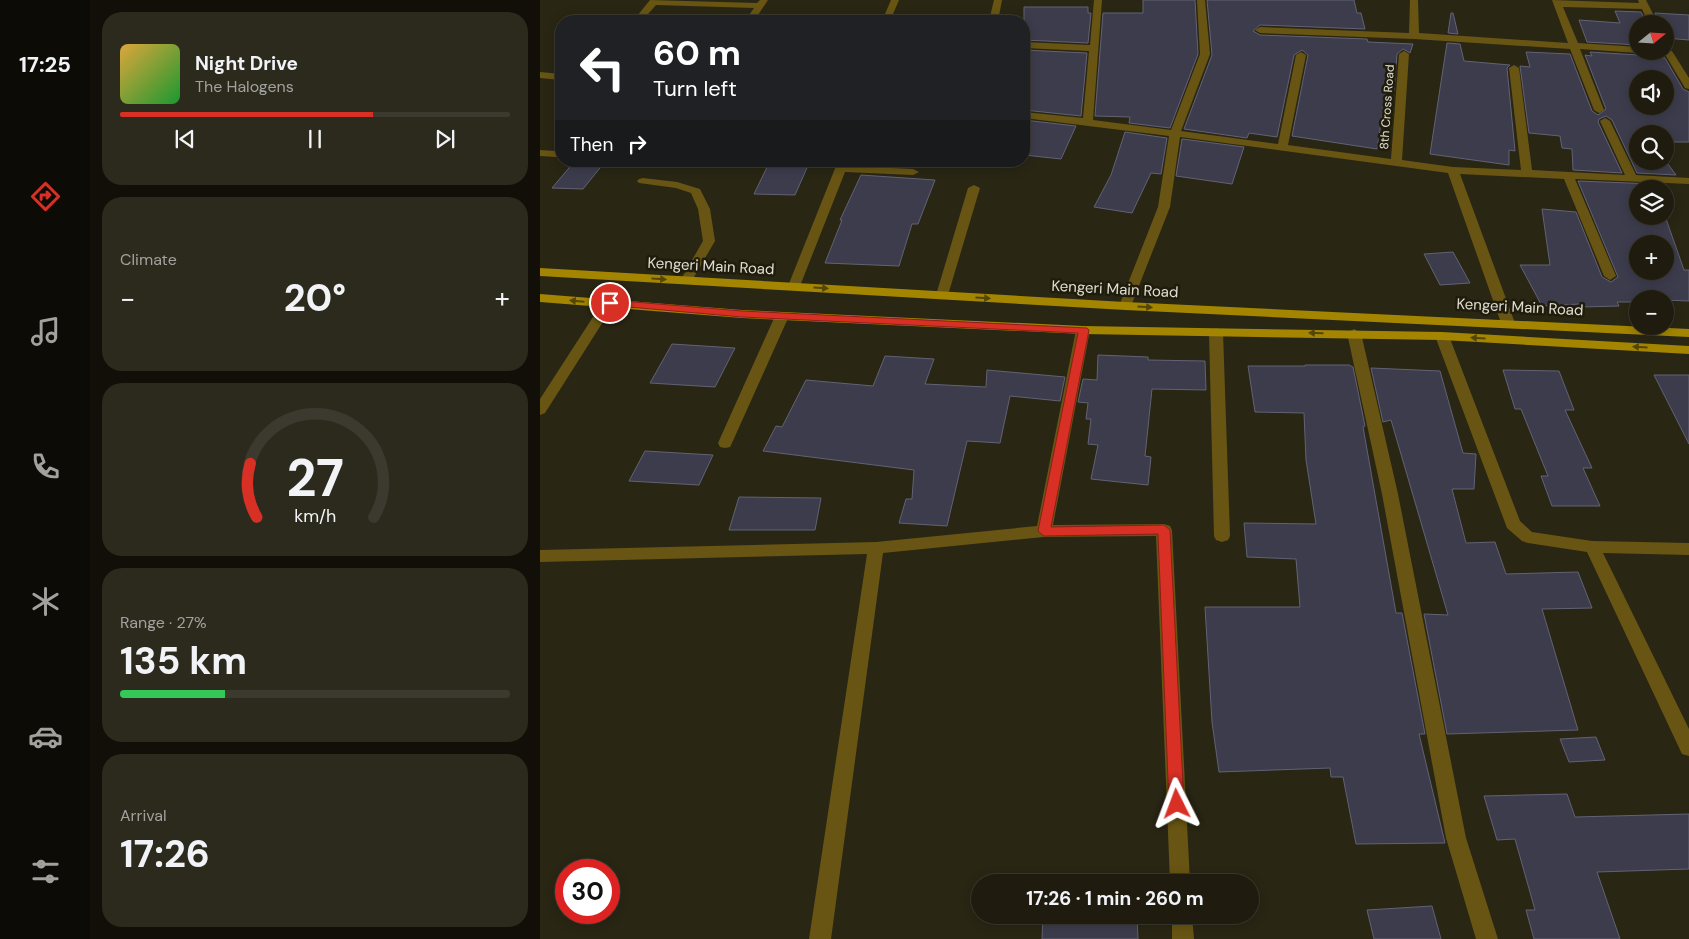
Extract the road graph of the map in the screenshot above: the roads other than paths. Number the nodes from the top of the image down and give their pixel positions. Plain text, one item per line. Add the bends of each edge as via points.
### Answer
1 (895, 0) edge
2 (998, 0) edge
3 (1098, 0) edge
4 (1201, 0) edge
5 (1414, 0) edge
6 (654, 1) edge
7 (1557, 2) edge
8 (762, 3) edge
9 (1643, 3) edge
10 (642, 15) edge
11 (754, 15) edge
12 (889, 15) edge
13 (995, 15) edge
14 (1649, 15) edge
15 (1260, 30) dead end
16 (1414, 36) junction
17 (1030, 46) edge
18 (1574, 46) junction
19 (1094, 48) junction
20 (1629, 49) edge
21 (1404, 54) dead end
22 (1301, 55) dead end
23 (1674, 60) edge
24 (1514, 68) dead end
25 (540, 75) edge
26 (555, 76) edge
27 (1689, 86) edge
28 (1599, 110) dead end
29 (1030, 116) edge
30 (1088, 122) junction
31 (1605, 122) dead end
32 (1176, 134) junction
33 (1282, 148) junction
34 (540, 153) edge
35 (555, 154) edge
36 (1396, 163) junction
37 (841, 167) edge
38 (862, 167) edge
39 (1453, 170) junction
40 (913, 172) dead end
41 (1527, 173) junction
42 (1568, 175) junction
43 (1632, 178) junction
44 (643, 181) dead end
45 (1689, 181) edge
46 (974, 188) dead end
47 (540, 272) edge
48 (1610, 276) dead end
49 (686, 281) junction
50 (794, 286) junction
51 (942, 295) junction
52 (540, 298) edge
53 (610, 303) junction
54 (1125, 306) junction
55 (782, 316) junction
56 (1508, 323) junction
57 (1084, 330) junction
58 (1216, 332) junction
59 (1354, 333) junction
60 (1689, 333) edge
61 (1442, 336) junction
62 (1689, 350) edge
63 (540, 410) edge
64 (725, 443) dead end
65 (1044, 531) junction
66 (1222, 536) dead end
67 (1592, 547) junction
68 (876, 548) junction
69 (1689, 549) edge
70 (540, 556) edge
71 (1689, 748) edge
72 (1180, 874) edge
73 (1182, 924) edge
74 (820, 939) edge
75 (1183, 939) edge
76 (1486, 939) edge

1 - 12 street
2 - 13 street
3 - 19 street
4 - 32 street via 1205,54
5 - 16 street
6 - 8 street
6 - 10 street
7 - 9 street
7 - 18 street
8 - 11 street
9 - 14 street
15 - 16 street
16 - 18 street
17 - 19 street
18 - 20 street
18 - 28 street
19 - 30 street
21 - 36 street, 8th Cross Road
22 - 33 street
23 - 27 street
24 - 41 street
25 - 26 street
29 - 30 street
30 - 32 street
31 - 43 street
32 - 33 street
32 - 54 street via 1164,207
33 - 36 street
34 - 35 street
36 - 39 street
37 - 50 street
38 - 40 street
39 - 41 street
39 - 56 street
41 - 42 street
42 - 43 street
42 - 48 street
43 - 45 street
44 - 49 street via 677,185 696,192 704,209 709,240
46 - 51 street
47 -> 49 main road, Kengeri Main Road
49 - 50 main road, Kengeri Main Road
50 -> 51 main road, Kengeri Main Road
51 -> 54 main road, Kengeri Main Road
53 -> 52 main road
53 - 55 main road
53 - 63 street
54 -> 56 main road, Kengeri Main Road
55 - 57 main road
55 - 64 street
56 - 60 main road, Kengeri Main Road
57 - 58 main road
57 - 65 street
59 -> 58 main road
58 - 66 street
59 - 61 main road
59 - 76 street via 1390,494 1456,838
62 -> 61 main road
61 - 67 street via 1513,524 1528,537
65 - 68 street
65 - 72 street via 1164,530
67 - 69 street
67 - 71 street
68 - 70 street
68 - 74 street
73 - 75 street

